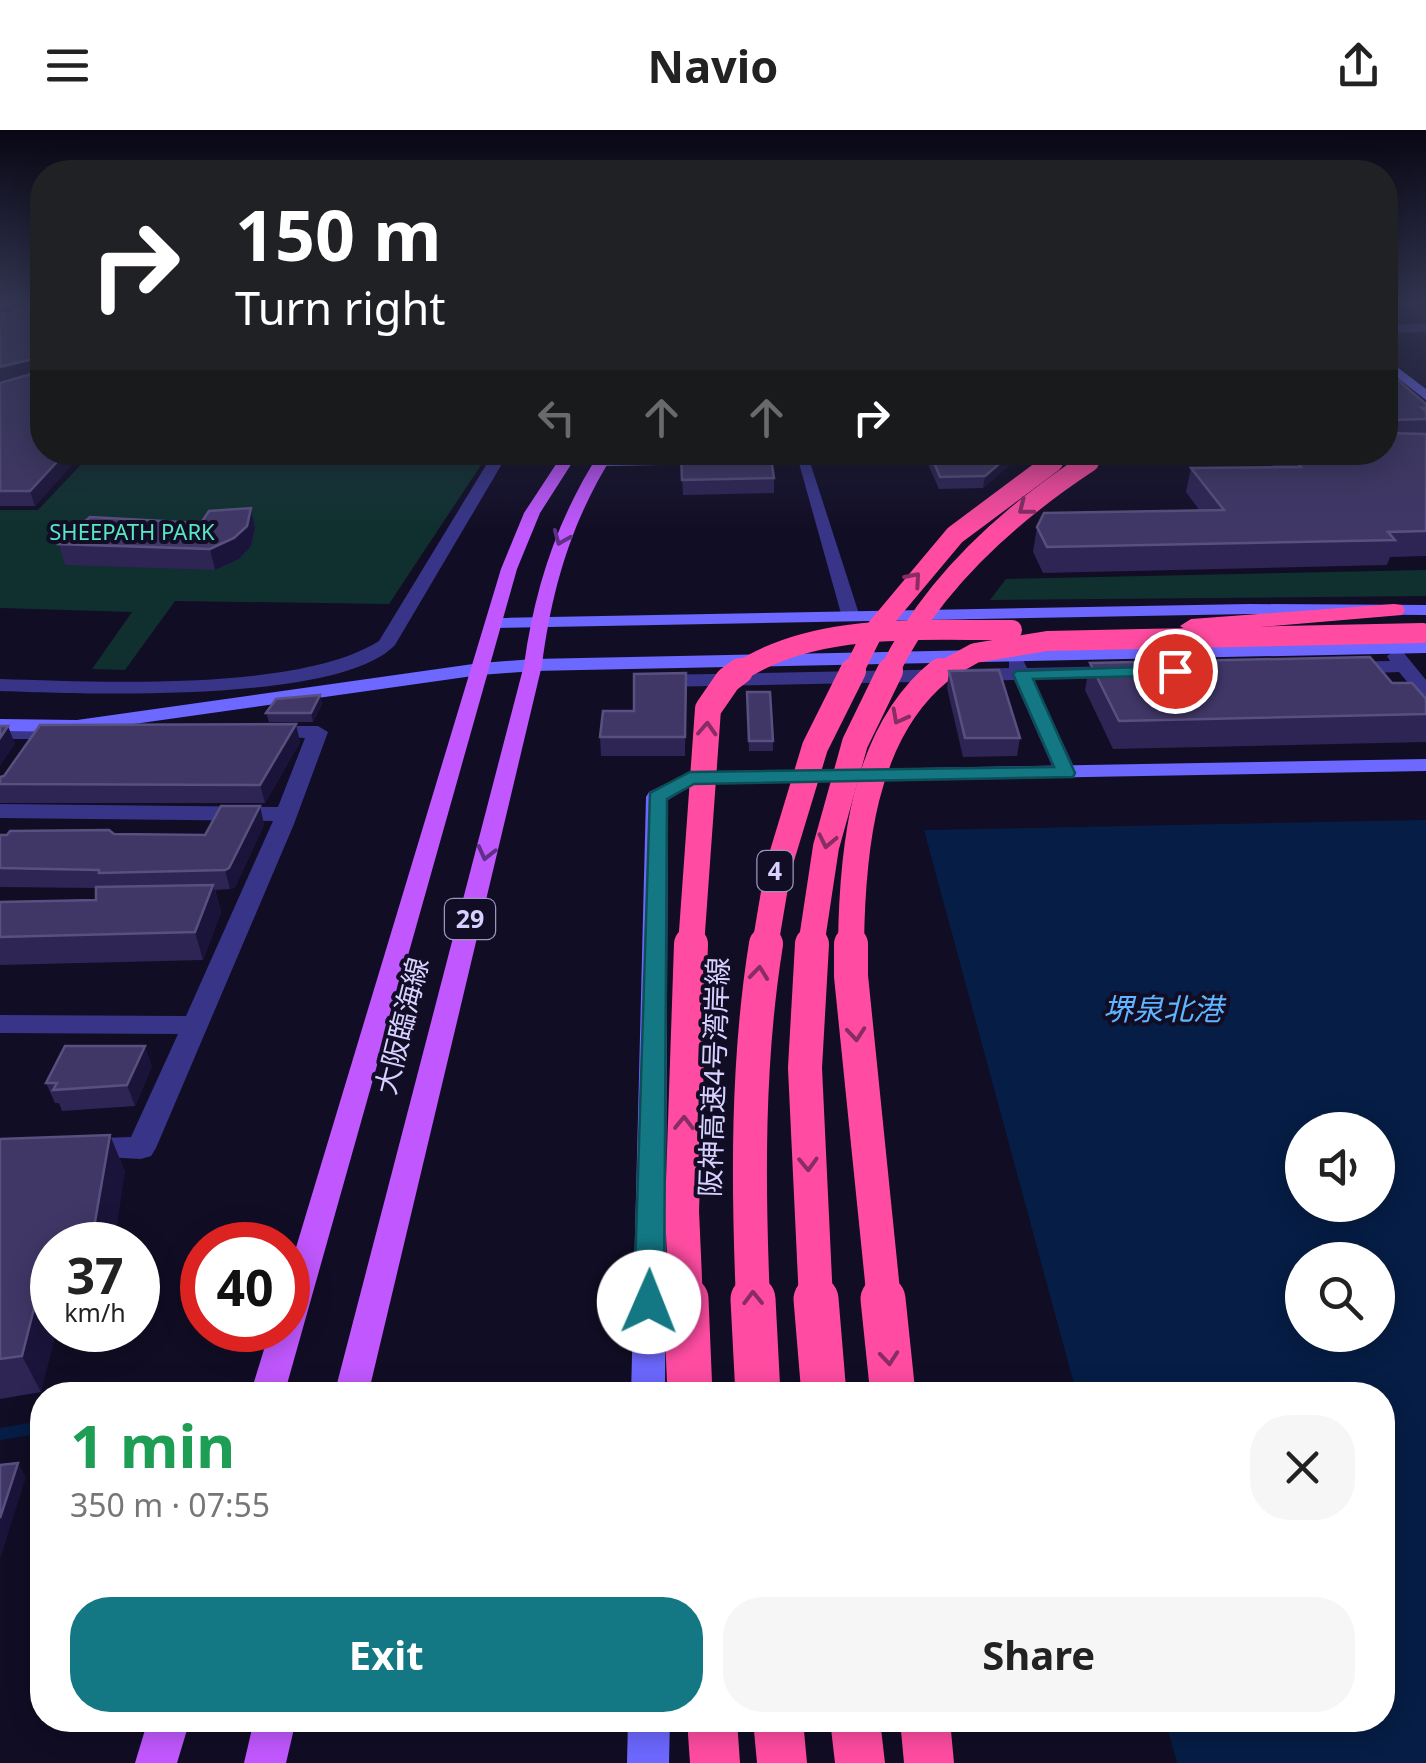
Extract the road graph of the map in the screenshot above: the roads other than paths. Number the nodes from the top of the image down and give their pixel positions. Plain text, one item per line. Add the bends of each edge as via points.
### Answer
1 (1419, 398) edge
2 (1426, 412) edge
3 (494, 465) edge
4 (563, 465) edge
5 (600, 465) edge
6 (804, 465) edge
7 (1049, 465) edge
8 (1087, 465) edge
9 (1394, 610) junction
10 (851, 617) junction
11 (538, 623) junction
12 (494, 624) junction
13 (1425, 631) edge
14 (1389, 649) junction
15 (1012, 654) junction
16 (533, 665) junction
17 (1406, 666) junction
18 (480, 669) junction
19 (1022, 674) junction
20 (660, 681) edge
21 (0, 685) edge
22 (1426, 692) edge
23 (0, 729) edge
24 (38, 732) junction
25 (178, 732) edge
26 (238, 732) edge
27 (19, 760) edge
28 (1426, 765) edge
29 (1066, 773) junction
30 (0, 812) edge
31 (287, 814) junction
32 (0, 1024) edge
33 (196, 1025) junction
34 (53, 1146) edge
35 (310, 1249) edge
36 (280, 1352) edge
37 (272, 1382) edge
38 (355, 1382) edge
39 (648, 1382) edge
40 (689, 1382) edge
41 (758, 1382) edge
42 (823, 1382) edge
43 (892, 1382) edge
44 (165, 1732) edge
45 (272, 1732) edge
46 (648, 1732) edge
47 (713, 1732) edge
48 (779, 1732) edge
49 (856, 1732) edge
50 (925, 1732) edge
51 (156, 1763) edge
52 (265, 1763) edge
53 (648, 1763) edge
54 (716, 1763) edge
55 (782, 1763) edge
56 (860, 1763) edge
57 (929, 1763) edge

1 - 2 street
3 - 21 street via 386,644 364,660 191,685
4 - 12 main road, 大阪臨海線 / 29 via 532,513
5 -> 11 main road, 大阪臨海線 / 29 via 562,532
6 - 10 street
41 -> 7 highway, 阪神高速4号湾岸線 / 4, bridge via 753,1033 764,924 808,757 867,640 899,596 976,516
8 -> 42 highway, 4, bridge via 1005,523 935,599 879,693 828,832 812,924 804,1036
9 - 10 street
9 - 13 street
40 -> 9 highway, bridge via 682,1211 687,1001 708,709 718,687 762,658 834,638 1190,626
10 - 11 street
11 - 12 street
11 - 16 main road, 大阪臨海線 / 29
12 - 18 main road, 大阪臨海線 / 29
13 - 14 street
13 -> 43 highway, bridge via 1010,645 947,665 909,699 892,727 871,793 850,910
14 - 15 street
14 - 17 street
15 - 16 street
15 - 19 street
16 - 18 street
16 -> 38 main road, 大阪臨海線 / 29
17 - 19 street
17 - 22 street
18 - 23 street via 77,726
18 - 35 main road, 大阪臨海線 / 29
19 - 20 street
19 - 29 street
23 - 24 street
24 - 25 street
24 - 27 street
26 - 31 street via 318,732
28 - 29 street
29 - 39 street via 690,778 657,797
30 - 31 street
31 - 33 street via 238,900
32 - 33 street
33 - 34 street via 141,1148
36 - 37 main road, 大阪臨海線 / 29
44 - 51 main road
45 - 52 main road
46 - 53 street
47 - 54 highway
48 - 55 highway
49 - 56 highway
50 - 57 highway

